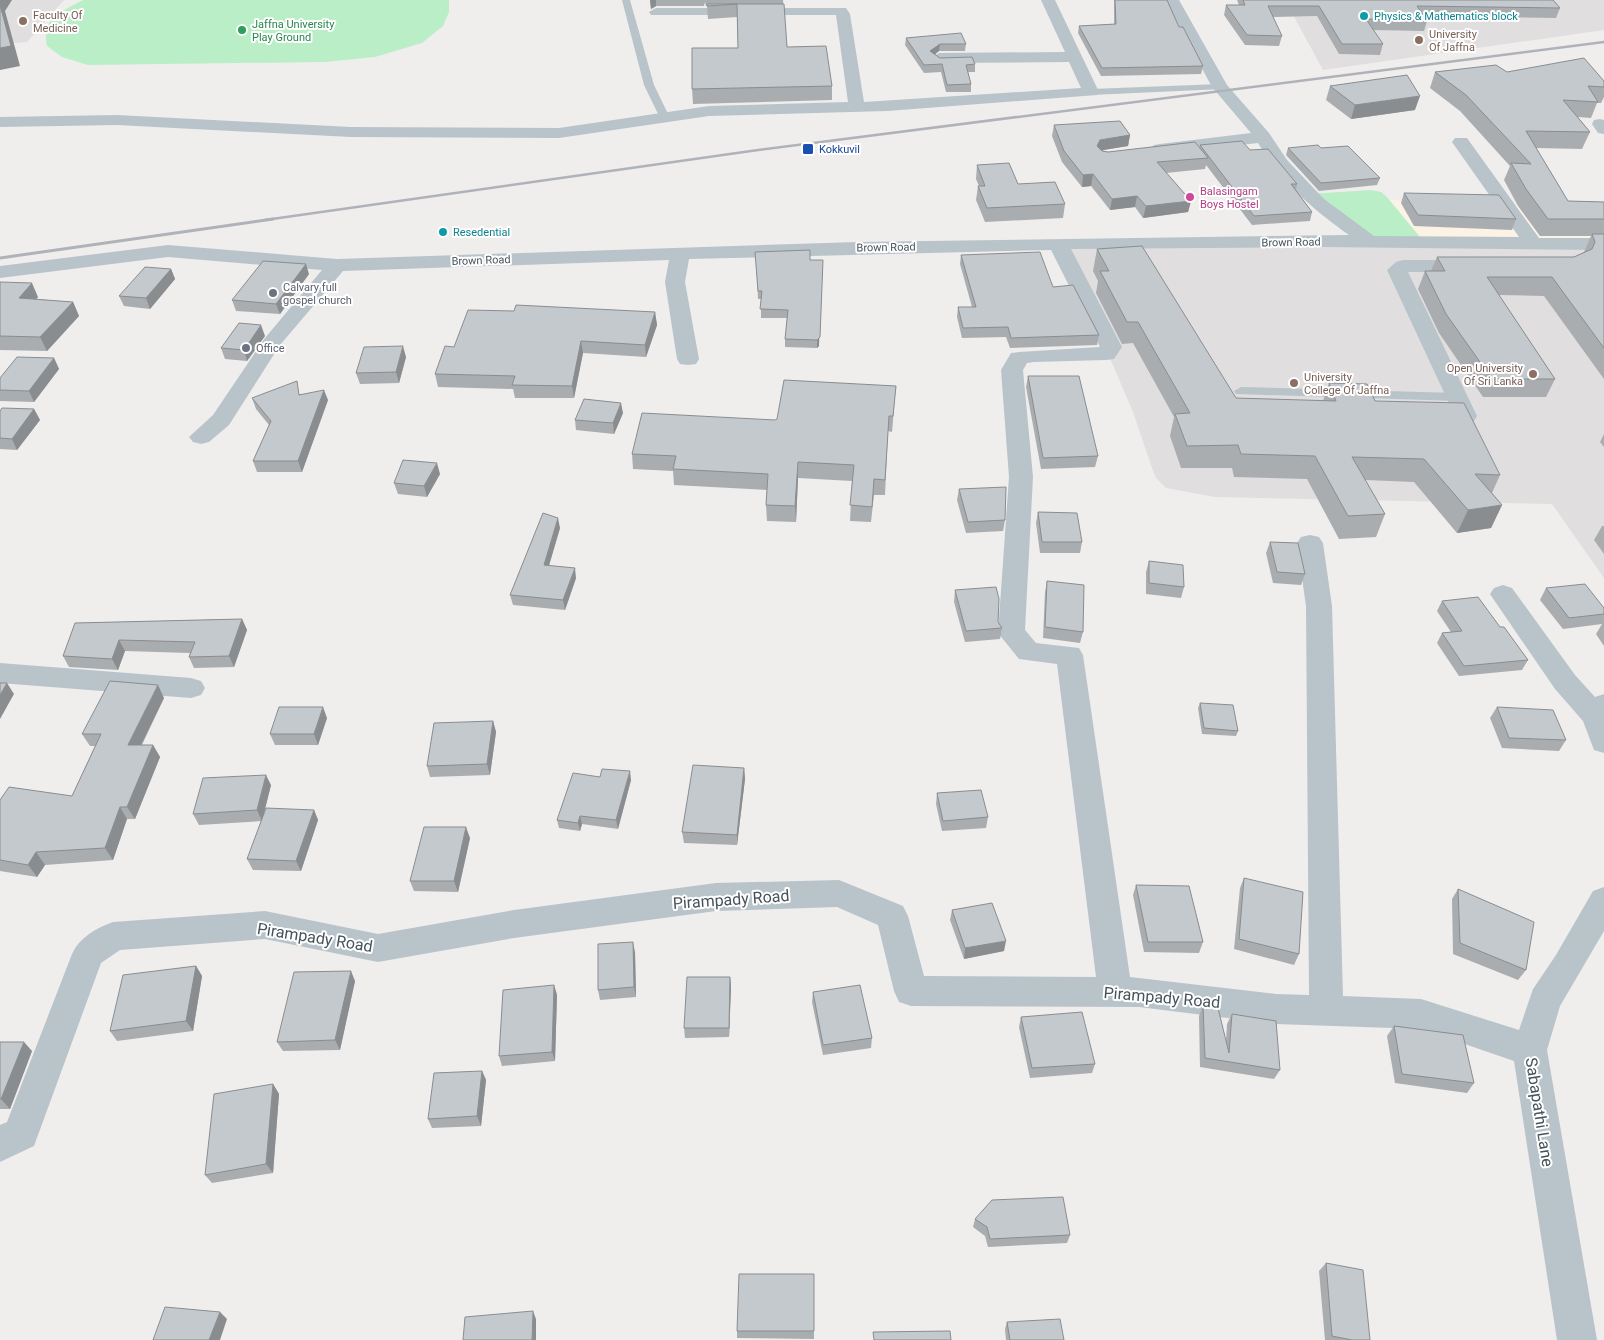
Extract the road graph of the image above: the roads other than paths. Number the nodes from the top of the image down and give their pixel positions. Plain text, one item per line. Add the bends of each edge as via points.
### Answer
1 (626, 0) edge
2 (1048, 0) edge
3 (1172, 0) edge
4 (656, 12) dead end
5 (1073, 57) junction
6 (939, 58) edge
7 (1220, 87) junction
8 (1091, 92) junction
9 (857, 107) junction
10 (665, 118) junction
11 (0, 122) edge
12 (1263, 137) junction
13 (1461, 142) dead end
14 (1145, 151) edge
15 (1371, 242) junction
16 (1058, 244) junction
17 (1534, 244) junction
18 (1570, 244) junction
19 (1604, 244) edge
20 (680, 254) junction
21 (1573, 264) edge
22 (337, 265) junction
23 (1491, 266) edge
24 (0, 272) edge
25 (688, 359) dead end
26 (1241, 391) dead end
27 (1457, 397) junction
28 (1466, 416) edge
29 (201, 437) dead end
30 (1310, 543) dead end
31 (1502, 594) dead end
32 (0, 673) edge
33 (191, 688) dead end
34 (1601, 721) edge
35 (1604, 901) edge
36 (1115, 992) junction
37 (1326, 1011) junction
38 (1530, 1050) junction
39 (0, 1144) edge
40 (1577, 1340) edge

1 - 10 lane via 649,85
2 - 5 street
3 - 7 street
4 - 9 street via 841,11
5 - 6 street
5 - 8 street
7 - 8 lane
7 - 12 street
8 - 9 street
9 - 10 street via 743,108
10 - 11 street via 559,133 351,132 117,120
12 - 14 street
12 - 15 street via 1280,163 1317,203
13 - 17 street
15 - 16 street, Brown Road
15 - 17 street, Brown Road
16 - 20 street, Brown Road
16 - 36 street via 1111,347 1106,354 1019,358 1012,370 1020,477 1011,633 1029,652 1068,655
17 - 18 street, Brown Road
18 - 19 street, Brown Road
18 - 21 street via 1575,260
20 - 22 street, Brown Road
20 - 25 street via 675,282
22 - 24 street, Brown Road via 168,251
22 - 29 street via 272,342 221,420
23 - 27 street via 1403,266 1397,270
26 - 27 lane
27 - 28 street
30 - 37 street via 1319,606
31 - 34 street via 1565,682
32 - 33 street
35 - 38 street, Sabapathi Lane via 1545,1000
36 - 37 street, Pirampady Road
36 - 39 street, Pirampady Road via 911,991 892,916 839,893 716,897 514,924 378,948 265,925 113,936 88,954 21,1134
37 - 38 street, Pirampady Road via 1421,1014
38 - 40 street, Sabapathi Lane

